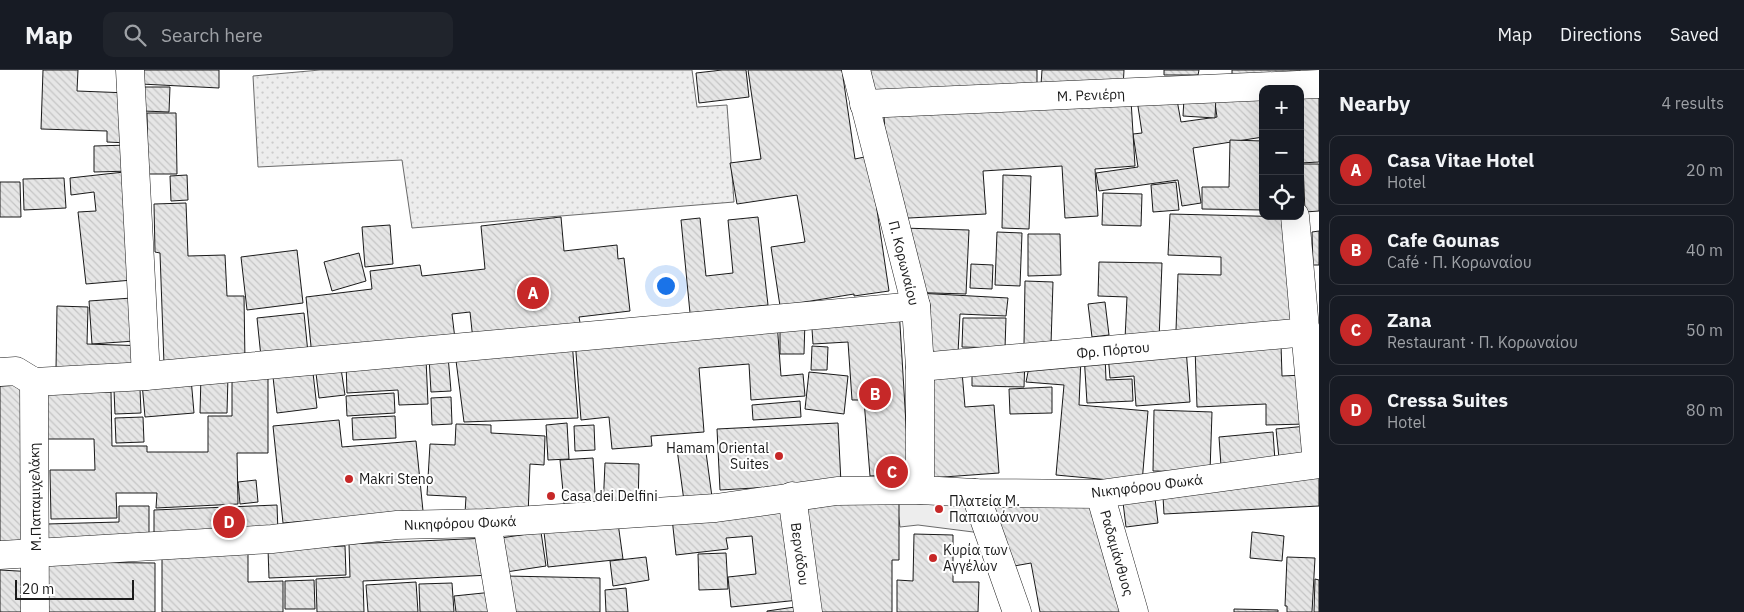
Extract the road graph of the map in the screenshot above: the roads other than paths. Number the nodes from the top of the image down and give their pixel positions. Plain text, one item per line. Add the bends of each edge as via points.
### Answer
1 (130, 70) edge
2 (856, 70) edge
3 (1319, 84) edge
4 (1304, 86) edge
5 (1259, 89) edge
6 (864, 104) junction
7 (1295, 220) edge
8 (916, 306) junction
9 (1307, 332) junction
10 (920, 367) junction
11 (0, 372) edge
12 (146, 376) junction
13 (34, 382) junction
14 (1318, 464) edge
15 (920, 490) junction
16 (975, 493) junction
17 (1100, 494) junction
18 (792, 496) junction
19 (487, 523) junction
20 (36, 553) junction
21 (0, 555) edge
22 (35, 612) edge
23 (502, 612) edge
24 (808, 612) edge
25 (1017, 612) edge
26 (1134, 612) edge

1 - 12 street
2 - 6 street, Π. Κορωναίου
3 - 4 street, Μ. Ρενιέρη
5 - 6 street, Μ. Ρενιέρη
6 - 8 street, Π. Κορωναίου
7 - 9 street
8 - 10 street, Π. Κορωναίου
8 - 12 street
9 - 10 street, Φρ. Πόρτου
9 - 14 street
10 - 15 street, Π. Κορωναίου
11 - 13 street via 16,370
12 - 13 street
13 - 20 street, Μ.Παπαμιχελάκη
14 - 17 street, Νικηφόρου Φωκά
15 - 16 street
15 - 18 street, Νικηφόρου Φωκά via 837,491
16 - 17 street, Νικηφόρου Φωκά
16 - 25 street
17 - 26 street, Ραδαμάνθυος
18 - 19 street, Νικηφόρου Φωκά via 716,508
18 - 24 street, Βερνάδου
19 - 20 street, Νικηφόρου Φωκά via 397,525 272,540
19 - 23 street
20 - 21 street, Νικηφόρου Φωκά
20 - 22 street, Μ.Παπαμιχελάκη

